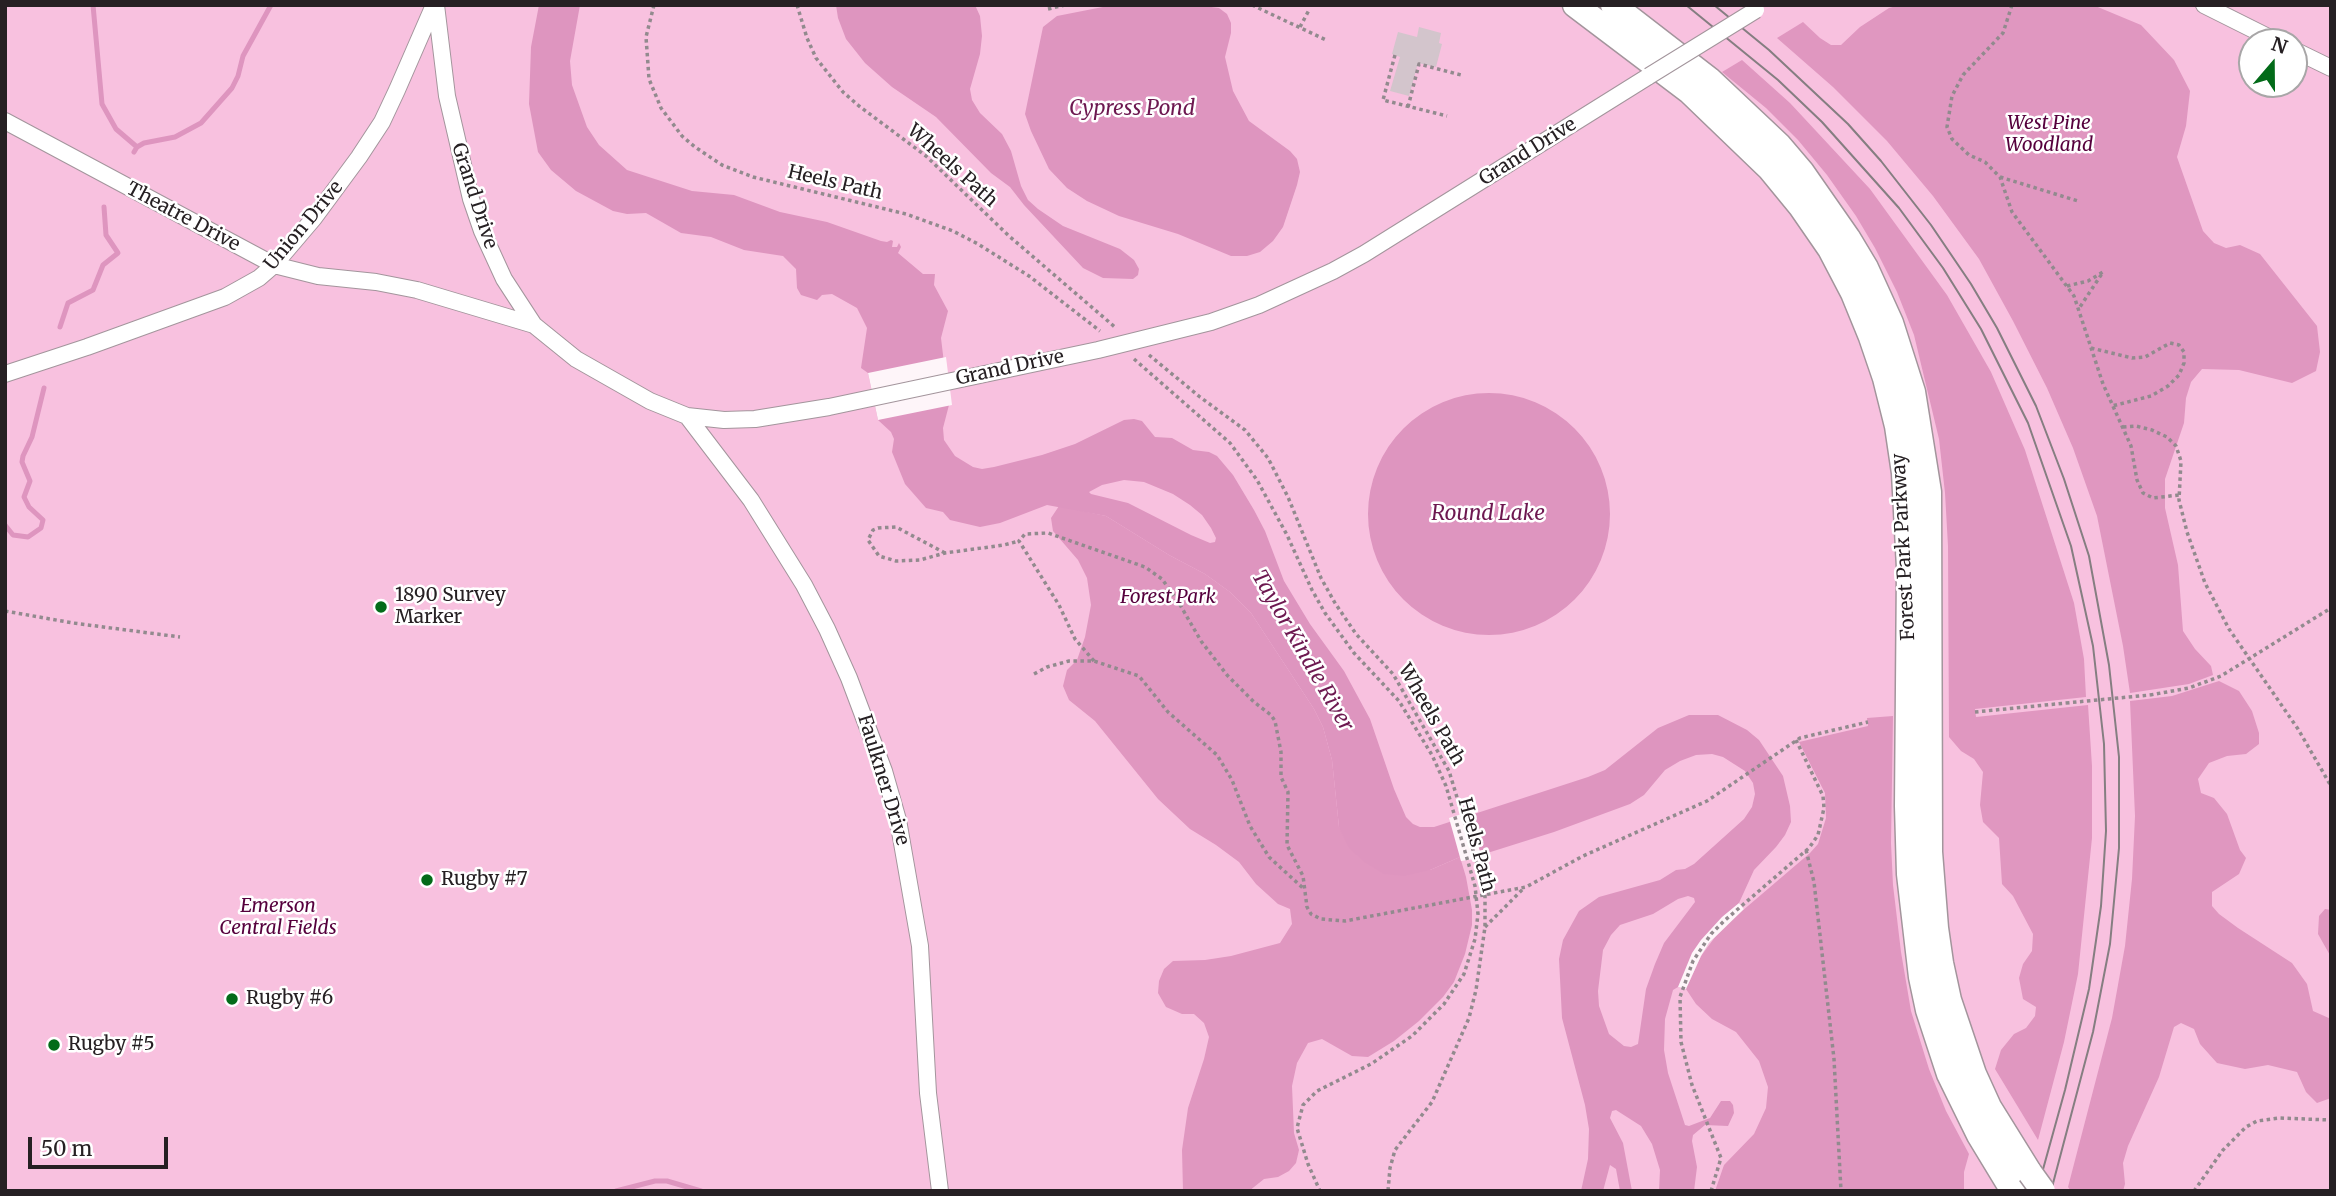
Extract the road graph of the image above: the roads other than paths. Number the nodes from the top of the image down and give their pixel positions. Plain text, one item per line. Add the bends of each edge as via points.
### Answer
1 (435, 5) edge
2 (1575, 5) edge
3 (1613, 5) edge
4 (2204, 5) edge
5 (1761, 8) edge
6 (2250, 28) edge
7 (2308, 57) edge
8 (2331, 68) edge
9 (5, 121) edge
10 (274, 265) junction
11 (534, 326) junction
12 (5, 374) edge
13 (687, 416) junction
14 (2029, 1185) edge
15 (940, 1191) edge

1 - 10 street, Union Drive via 382,122 337,190
1 - 11 street, Grand Drive via 447,96 471,199 504,278
2 - 14 main road, Forest Park Parkway via 1690,92 1769,168 1830,249 1871,337 1897,426 1904,473 1909,568 1909,874 1921,976 1937,1042 1979,1135
3 - 14 main road, Forest Park Parkway via 1710,80 1779,145 1848,238 1891,323 1913,392 1929,492 1930,852 1941,963 1974,1074
4 - 6 street
5 - 13 street, Grand Drive, bridge via 1363,254 1259,305 1153,338 873,398 755,419
7 - 8 street
9 - 10 street, Theatre Drive
10 - 11 street, Theatre Drive via 417,290
10 - 12 street, Union Drive via 225,297
11 - 13 street, Grand Drive via 609,379
13 - 15 street, Faulkner Drive via 751,500 804,585 849,678 884,771 903,841 920,946 928,1093

